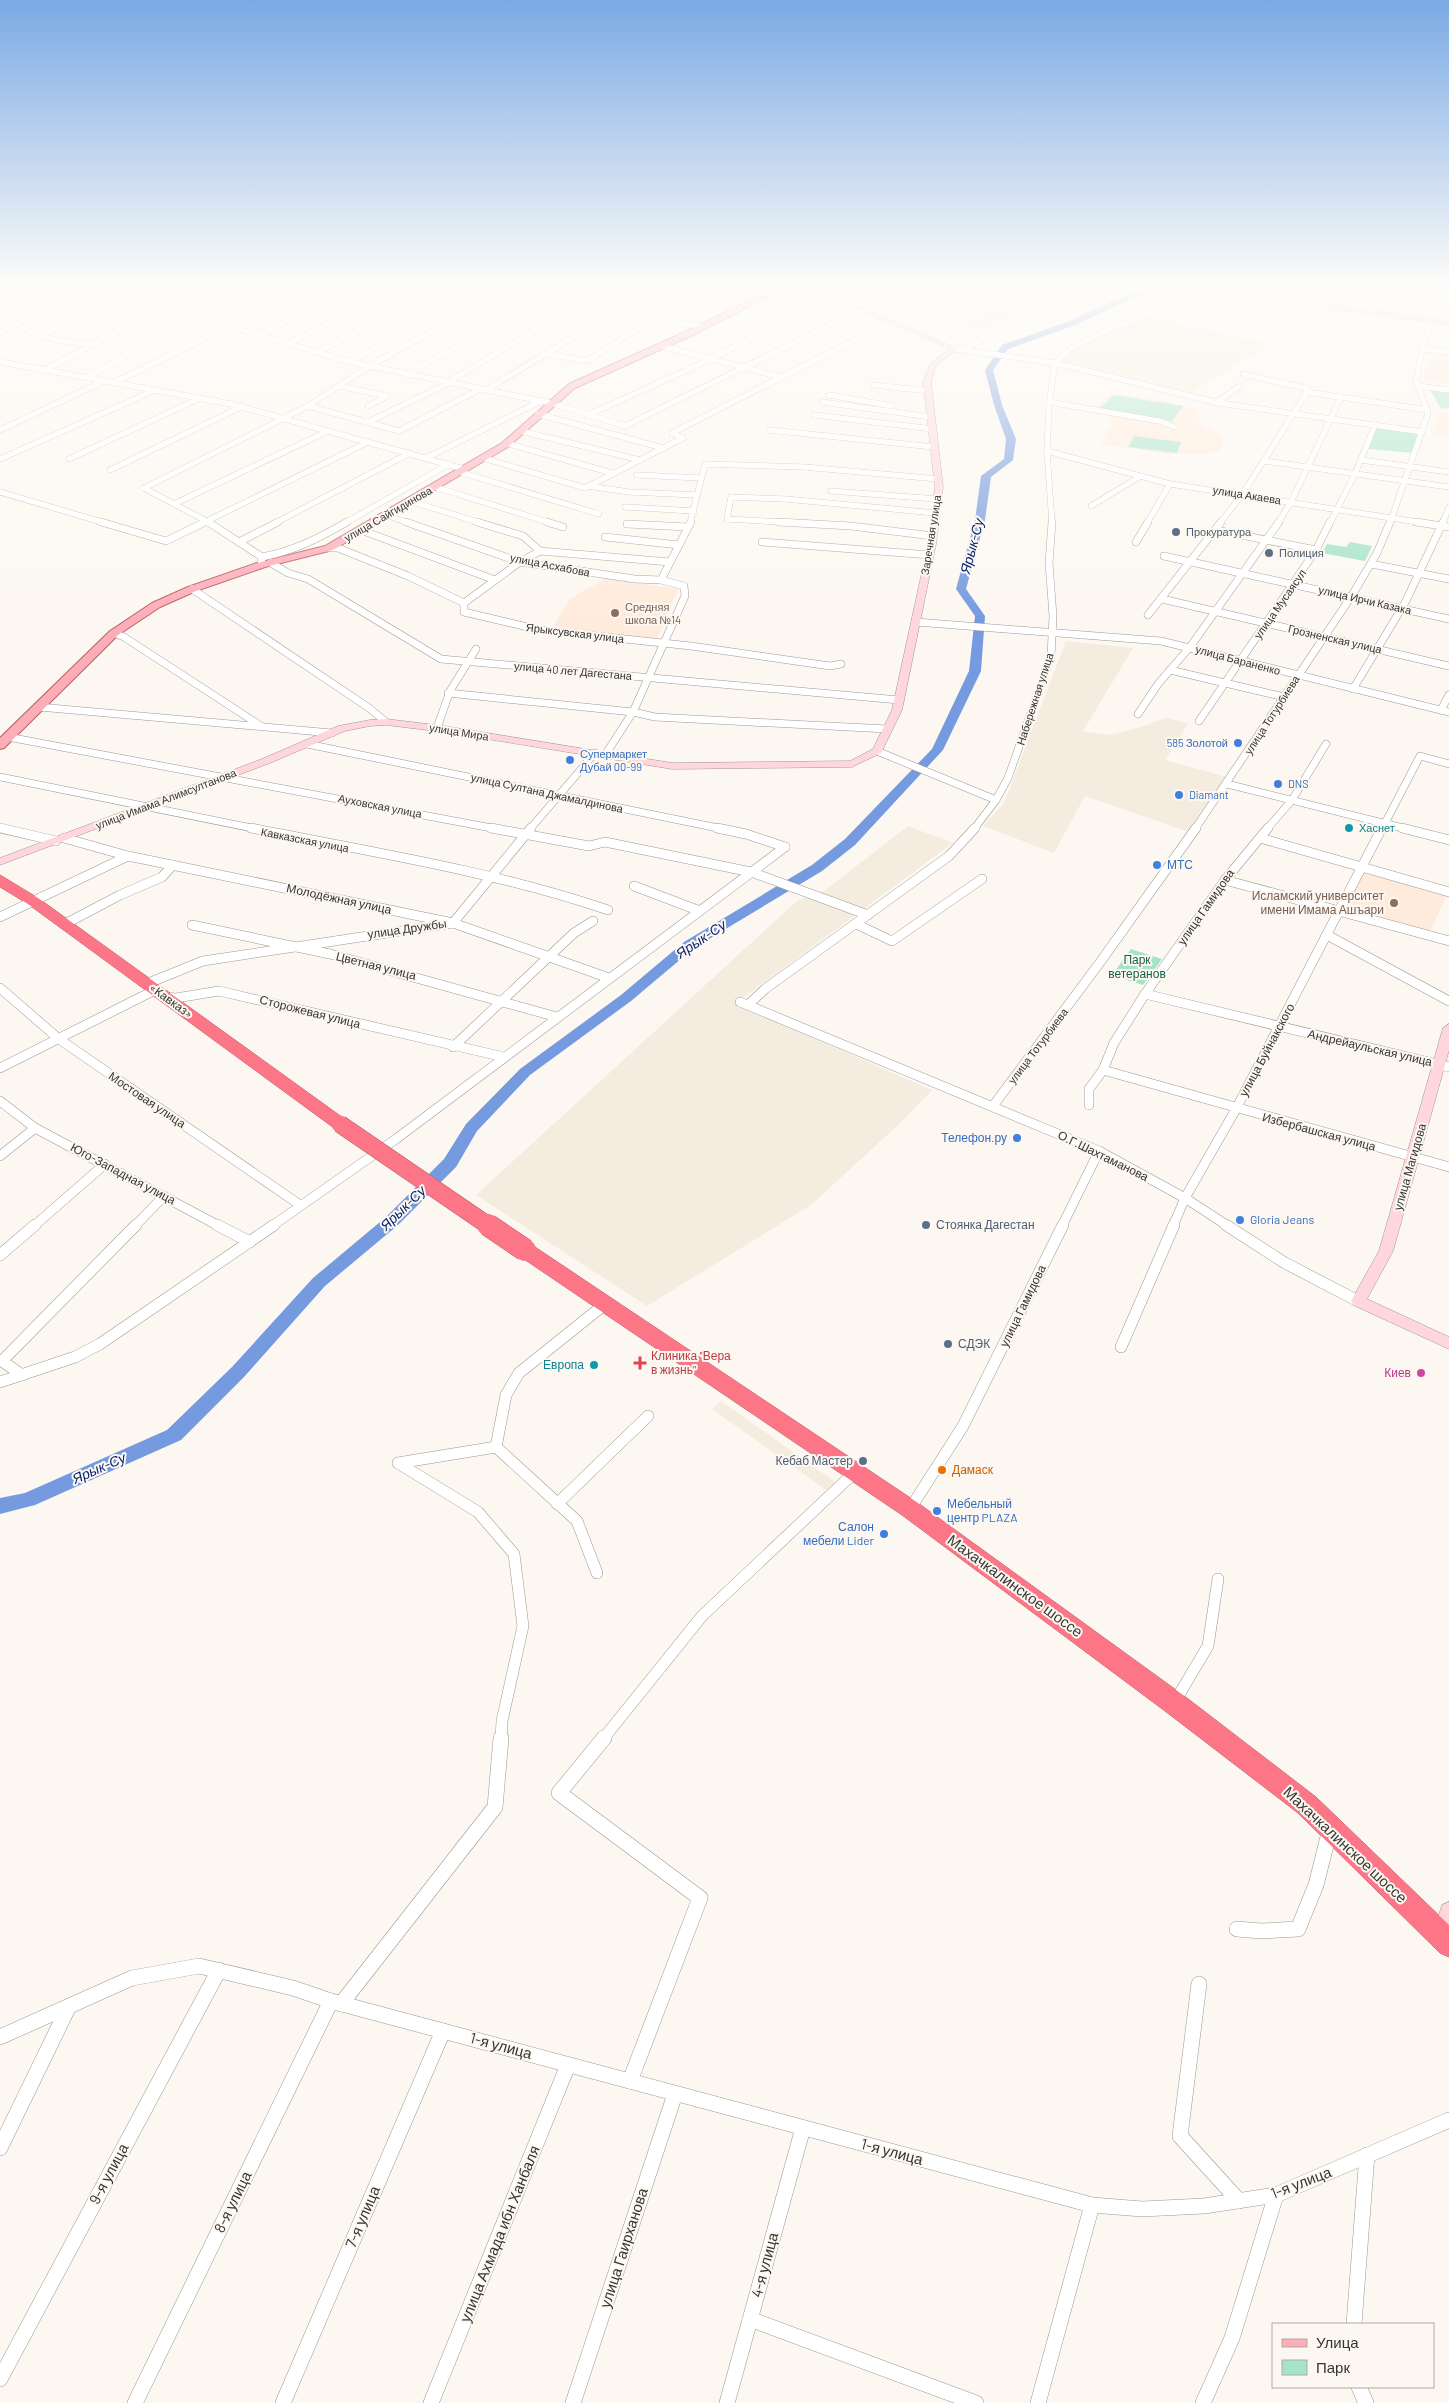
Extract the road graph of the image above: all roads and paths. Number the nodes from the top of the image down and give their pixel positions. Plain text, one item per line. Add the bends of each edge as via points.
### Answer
1 (66, 398) edge
2 (137, 398) edge
3 (200, 398) joint
4 (321, 398) edge
5 (382, 398) edge
6 (416, 398) edge
7 (466, 398) edge
8 (526, 398) edge
9 (557, 398) edge
10 (625, 398) edge
11 (683, 398) edge
12 (741, 398) edge
13 (846, 398) edge
14 (929, 398) edge
15 (1050, 398) edge
16 (1200, 398) edge
17 (1222, 398) edge
18 (1302, 398) edge
19 (1340, 398) edge
20 (1349, 398) edge
21 (1423, 398) edge
22 (541, 401) junction
23 (822, 402) dead end
24 (1049, 402) junction
25 (1216, 402) junction
26 (551, 403) junction
27 (308, 406) junction
28 (368, 406) dead end
29 (241, 407) junction
30 (1428, 410) junction
31 (538, 414) junction
32 (931, 414) junction
33 (1291, 414) junction
34 (588, 415) junction
35 (814, 415) dead end
36 (282, 418) junction
37 (1331, 419) junction
38 (368, 422) junction
39 (1375, 425) junction
40 (1175, 427) dead end
41 (932, 429) junction
42 (0, 430) edge
43 (328, 430) junction
44 (769, 430) dead end
45 (521, 431) junction
46 (1422, 432) junction
47 (368, 442) junction
48 (506, 443) junction
49 (934, 447) junction
50 (663, 448) junction
51 (1047, 451) junction
52 (410, 453) junction
53 (426, 458) junction
54 (483, 458) junction
55 (0, 460) edge
56 (69, 460) dead end
57 (640, 460) junction
58 (1361, 460) junction
59 (1264, 462) junction
60 (449, 464) junction
61 (1410, 466) junction
62 (1307, 467) junction
63 (110, 470) dead end
64 (462, 471) junction
65 (1449, 472) edge
66 (612, 473) junction
67 (1355, 474) junction
68 (636, 475) dead end
69 (1139, 477) junction
70 (701, 478) junction
71 (938, 479) junction
72 (1404, 481) junction
73 (1170, 484) junction
74 (435, 486) junction
75 (587, 487) junction
76 (1449, 487) edge
77 (831, 491) dead end
78 (0, 492) edge
79 (697, 495) junction
80 (1242, 495) junction
81 (937, 499) junction
82 (410, 501) junction
83 (1290, 502) junction
84 (174, 504) junction
85 (1091, 506) dead end
86 (625, 507) dead end
87 (1449, 507) edge
88 (1338, 510) junction
89 (694, 511) junction
90 (599, 514) dead end
91 (936, 514) junction
92 (386, 515) junction
93 (1392, 518) junction
94 (207, 521) junction
95 (627, 524) dead end
96 (1446, 526) edge
97 (563, 527) dead end
98 (688, 527) junction
99 (361, 530) junction
100 (1216, 530) junction
101 (933, 536) junction
102 (606, 537) dead end
103 (1268, 540) junction
104 (239, 542) junction
105 (762, 542) dead end
106 (1136, 542) dead end
107 (679, 545) junction
108 (329, 548) junction
109 (1316, 550) junction
110 (540, 551) junction
111 (930, 555) junction
112 (1164, 556) dead end
113 (265, 562) junction
114 (520, 562) junction
115 (670, 562) junction
116 (1191, 562) junction
117 (1371, 564) junction
118 (1243, 573) junction
119 (1420, 573) junction
120 (1449, 579) edge
121 (495, 580) junction
122 (661, 580) junction
123 (1294, 584) junction
124 (192, 588) junction
125 (1351, 597) junction
126 (1162, 600) junction
127 (464, 603) junction
128 (1402, 608) junction
129 (1216, 612) junction
130 (1148, 614) dead end
131 (1449, 619) edge
132 (916, 622) junction
133 (1267, 623) junction
134 (1053, 632) junction
135 (114, 633) junction
136 (1324, 636) junction
137 (664, 643) junction
138 (1190, 647) junction
139 (1379, 648) junction
140 (476, 649) dead end
141 (1240, 661) junction
142 (469, 662) junction
143 (841, 664) dead end
144 (1449, 666) edge
145 (1170, 670) junction
146 (1298, 676) junction
147 (648, 678) junction
148 (1224, 684) junction
149 (1353, 689) junction
150 (448, 693) junction
151 (1449, 694) edge
152 (1284, 697) junction
153 (899, 700) junction
154 (39, 707) junction
155 (1445, 711) edge
156 (633, 712) junction
157 (1138, 714) dead end
158 (1199, 721) dead end
159 (386, 722) junction
160 (264, 728) junction
161 (437, 728) junction
162 (887, 729) junction
163 (332, 733) junction
164 (4, 741) edge
165 (307, 744) junction
166 (1326, 744) dead end
167 (878, 751) junction
168 (600, 754) junction
169 (1449, 764) edge
170 (226, 776) junction
171 (0, 777) edge
172 (1227, 784) junction
173 (557, 795) junction
174 (996, 800) junction
175 (1292, 800) junction
176 (143, 808) junction
177 (1386, 824) junction
178 (0, 828) edge
179 (527, 835) junction
180 (1260, 838) junction
181 (60, 839) junction
182 (1449, 840) edge
183 (128, 856) junction
184 (0, 862) edge
185 (173, 865) junction
186 (1363, 868) junction
187 (753, 873) junction
188 (492, 877) junction
189 (982, 879) dead end
190 (0, 880) edge
191 (1224, 880) junction
192 (634, 886) dead end
193 (1449, 892) edge
194 (33, 900) junction
195 (608, 910) dead end
196 (1340, 910) junction
197 (700, 911) junction
198 (868, 915) junction
199 (0, 917) edge
200 (593, 921) dead end
201 (453, 923) junction
202 (65, 924) junction
203 (856, 924) junction
204 (192, 925) dead end
205 (1327, 935) junction
206 (1449, 941) edge
207 (293, 946) junction
208 (550, 957) junction
209 (609, 978) junction
210 (0, 988) edge
211 (156, 990) junction
212 (1145, 994) junction
213 (503, 1001) junction
214 (1449, 1001) edge
215 (744, 1003) joint
216 (557, 1017) junction
217 (1279, 1026) junction
218 (1449, 1028) edge
219 (59, 1039) junction
220 (453, 1047) junction
221 (504, 1057) junction
222 (1443, 1066) edge
223 (0, 1068) edge
224 (1103, 1070) junction
225 (0, 1101) edge
226 (1089, 1105) dead end
227 (993, 1106) junction
228 (1236, 1108) junction
229 (36, 1128) junction
230 (1099, 1151) junction
231 (0, 1156) edge
232 (1413, 1157) junction
233 (105, 1164) junction
234 (1449, 1167) edge
235 (164, 1196) junction
236 (1185, 1198) junction
237 (300, 1204) junction
238 (250, 1242) junction
239 (525, 1250) joint
240 (0, 1255) edge
241 (1358, 1301) junction
242 (606, 1304) junction
243 (1449, 1343) edge
244 (1121, 1347) dead end
245 (22, 1375) junction
246 (0, 1382) edge
247 (648, 1416) dead end
248 (496, 1447) junction
249 (856, 1471) junction
250 (557, 1504) junction
251 (910, 1509) junction
252 (597, 1573) dead end
253 (1218, 1579) dead end
254 (1174, 1703) junction
255 (1330, 1828) junction
256 (1449, 1912) edge
257 (1237, 1928) dead end
258 (1445, 1941) edge
259 (219, 1970) junction
260 (1199, 1984) dead end
261 (336, 2002) junction
262 (69, 2006) junction
263 (443, 2031) junction
264 (0, 2037) edge
265 (568, 2065) junction
266 (630, 2081) junction
267 (675, 2094) junction
268 (1449, 2120) edge
269 (803, 2128) junction
270 (0, 2148) edge
271 (1367, 2155) junction
272 (1276, 2195) junction
273 (1239, 2200) junction
274 (1092, 2205) junction
275 (750, 2319) junction
276 (1354, 2323) edge
277 (0, 2379) edge
278 (1359, 2388) edge
279 (135, 2403) edge
280 (282, 2403) edge
281 (432, 2403) edge
282 (573, 2403) edge
283 (727, 2403) edge
284 (976, 2403) edge
285 (1038, 2403) edge
286 (1203, 2403) edge
287 (1366, 2403) edge

1 - 42 street
2 - 55 street
3 - 29 street
3 - 56 street
4 - 27 street
5 - 28 street
6 - 38 street
7 - 38 street via 399,431
8 - 22 street
9 - 26 main road, улица Сайгидинова
10 - 34 street
11 - 34 street via 625,426
12 - 50 street via 672,433 682,438
13 - 32 street
14 - 32 main road, Заречная улица
15 - 24 street, Набережная улица
16 - 25 street
17 - 25 street
18 - 33 street
19 - 37 street
20 - 30 street
21 - 30 street
22 - 26 street
22 - 53 street
23 - 32 street
24 - 40 street via 1160,420
24 - 51 street, Набережная улица
25 - 33 street
26 - 31 main road, улица Сайгидинова
26 - 34 street
27 - 36 street
27 - 38 street
29 - 36 street
29 - 63 street
30 - 46 street, улица Тотурбиева
31 - 45 main road, улица Сайгидинова
31 - 50 street
32 - 41 main road, Заречная улица
33 - 37 street
33 - 59 street
35 - 41 street
36 - 43 street
36 - 84 street, улица 40 лет Дагестана via 144,488
37 - 39 street
37 - 62 street
39 - 46 street
39 - 58 street, улица Мусаясул
41 - 49 main road, Заречная улица
43 - 47 street
43 - 84 street
44 - 49 street
45 - 48 main road, улица Сайгидинова
45 - 57 street
46 - 61 street, улица Тотурбиева
47 - 52 street
47 - 94 street
48 - 54 main road, улица Сайгидинова
48 - 66 street
49 - 71 main road, Заречная улица
50 - 57 street
51 - 69 street, улица Акаева
51 - 134 street, Набережная улица via 1052,522 1049,563
52 - 53 street
52 - 104 street
53 - 60 street
54 - 64 main road, улица Сайгидинова
54 - 75 street
57 - 66 street
58 - 61 street
58 - 67 street, улица Мусаясул
59 - 62 street
59 - 80 street
60 - 64 street
60 - 113 street via 310,543
61 - 65 street
61 - 72 street, улица Тотурбиева
62 - 67 street
62 - 83 street
64 - 74 main road, улица Сайгидинова
64 - 90 street
66 - 75 street
67 - 72 street
67 - 88 street, улица Мусаясул
68 - 70 street
69 - 73 street, улица Акаева
69 - 85 street
70 - 71 street via 705,464 804,467
70 - 79 street
71 - 81 main road, Заречная улица
72 - 76 street
72 - 93 street, улица Тотурбиева
73 - 80 street, улица Акаева
73 - 106 street
74 - 82 main road, улица Сайгидинова
74 - 97 street
75 - 79 street
77 - 81 street
78 - 94 street via 166,541
79 - 89 street
80 - 83 street, улица Акаева
80 - 100 street
81 - 91 main road, Заречная улица
82 - 92 main road, улица Сайгидинова
82 - 110 street via 523,536
83 - 88 street, улица Акаева
83 - 103 street
84 - 94 street, улица 40 лет Дагестана
86 - 89 street
87 - 96 street
88 - 93 street, улица Акаева
88 - 109 street, улица Мусаясул
89 - 98 street
91 - 101 main road, Заречная улица
91 - 101 street via 731,497 727,510 727,519 851,526
92 - 99 main road, улица Сайгидинова
92 - 114 street, улица Асхабова
93 - 96 street, улица Акаева
93 - 117 street, улица Тотурбиева
94 - 104 street, улица 40 лет Дагестана
95 - 98 street
96 - 119 street
98 - 107 street
99 - 108 main road, улица Сайгидинова
99 - 121 street
100 - 103 street
100 - 116 street
101 - 111 main road, Заречная улица
102 - 107 street
103 - 109 street
103 - 118 street
104 - 113 street, улица 40 лет Дагестана
105 - 111 street
107 - 115 street
108 - 113 main road, улица Сайгидинова
108 - 127 street, Ярыксувская улица via 338,548 408,576
109 - 123 street, улица Мусаясул
110 - 114 street
110 - 115 street
111 - 132 main road, Заречная улица
112 - 116 street, улица Ирчи Казака
113 - 124 main road, улица Сайгидинова
113 - 142 street, улица 40 лет Дагестана via 308,579 441,659
114 - 121 street
114 - 122 street, улица Асхабова
115 - 122 street
116 - 118 street, улица Ирчи Казака
116 - 126 street
117 - 119 street
117 - 125 street, улица Тотурбиева
118 - 123 street, улица Ирчи Казака
118 - 129 street
119 - 120 street
119 - 128 street
121 - 127 street
122 - 137 street, улица Дружбы via 684,586 686,596
123 - 125 street, улица Ирчи Казака
123 - 133 street, улица Мусаясул
124 - 135 main road, улица Сайгидинова
124 - 159 street
125 - 128 street, улица Ирчи Казака
125 - 136 street, улица Тотурбиева
126 - 129 street, Грозненская улица
126 - 130 street
127 - 137 street, Ярыксувская улица via 464,612 491,621
128 - 131 street, улица Ирчи Казака
128 - 139 street
129 - 133 street, Грозненская улица
129 - 138 street
132 - 134 street, улица Бараненко
132 - 153 main road, Заречная улица
133 - 136 street, Грозненская улица
133 - 141 street, улица Мусаясул
134 - 138 street, улица Бараненко via 1144,639
134 - 174 street, Набережная улица via 1051,656 1008,778
135 - 154 main road, улица Сайгидинова
135 - 160 street
136 - 139 street, Грозненская улица
136 - 146 street, улица Тотурбиева
137 - 143 street, Ярыксувская улица via 830,666
137 - 147 street, улица Дружбы
138 - 141 street, улица Бараненко
138 - 145 street
139 - 144 street, Грозненская улица
139 - 149 street
140 - 142 street
141 - 146 street, улица Бараненко
141 - 148 street, улица Мусаясул
142 - 147 street, улица 40 лет Дагестана
142 - 150 street
145 - 148 street
145 - 157 street
146 - 149 street, улица Бараненко
146 - 152 street, улица Тотурбиева
147 - 153 street, улица 40 лет Дагестана
147 - 156 street, улица Дружбы
148 - 152 street
148 - 158 street, улица Мусаясул
149 - 155 street, улица Бараненко
150 - 156 street
150 - 161 street
151 - 155 street
152 - 172 street, улица Тотурбиева
153 - 162 main road, Заречная улица
154 - 160 street, улица Мира
154 - 164 main road, улица Сайгидинова
156 - 162 street via 655,717
156 - 168 street, улица Дружбы
159 - 161 main road, улица Мира
159 - 163 main road, улица Мира via 356,725
160 - 163 street, улица Мира
161 - 168 main road, улица Мира
162 - 167 main road, Заречная улица
163 - 165 main road, улица Имама Алимсултанова
164 - 170 street, Ауховская улица
165 - 170 main road, улица Имама Алимсултанова
165 - 173 street, улица Султана Джамалдинова
166 - 175 street, улица Гамидова
167 - 168 main road, улица Мира via 852,764 672,766
167 - 174 street
168 - 173 street, улица Дружбы
169 - 177 street, улица Буйнакского via 1420,756
170 - 176 main road, улица Имама Алимсултанова
170 - 179 street, Ауховская улица
171 - 176 street, Кавказская улица
172 - 175 street
172 - 227 street, улица Тотурбиева
173 - 179 street, улица Дружбы
173 - 187 street, улица Султана Джамалдинова via 746,834 785,847
174 - 198 street, Набережная улица via 950,856
175 - 177 street
175 - 180 street, улица Гамидова
176 - 181 main road, улица Имама Алимсултанова
176 - 188 street, Кавказская улица
177 - 182 street
177 - 186 street, улица Буйнакского
178 - 181 street, Молодёжная улица
179 - 187 street, Ауховская улица via 589,846 605,842
179 - 188 street, улица Дружбы
180 - 186 street
180 - 191 street, улица Гамидова
181 - 183 street, Молодёжная улица
181 - 184 main road, улица Имама Алимсултанова
183 - 185 street, Молодёжная улица
183 - 194 street
185 - 201 street, Молодёжная улица
185 - 202 street via 162,877
186 - 193 street
186 - 196 street, улица Буйнакского
187 - 197 street
187 - 198 street, Ауховская улица
188 - 195 street, Кавказская улица via 552,891
188 - 201 street, улица Дружбы
189 - 203 street via 892,941
190 - 194 highway, «Кавказ»
191 - 196 street
191 - 212 street, улица Гамидова
192 - 197 street
194 - 199 street
194 - 202 highway, «Кавказ»
196 - 205 street, улица Буйнакского
196 - 206 street
197 - 209 street
198 - 203 street, Набережная улица
200 - 208 street via 574,933
201 - 207 street, улица Дружбы
201 - 208 street, Молодёжная улица
202 - 211 highway, «Кавказ»
203 - 215 street, Набережная улица
204 - 207 street, Цветная улица
205 - 214 street
205 - 217 street, улица Буйнакского
207 - 211 street, улица Дружбы via 202,961
207 - 213 street, Цветная улица
208 - 209 street, Молодёжная улица
208 - 213 street
209 - 216 street
210 - 219 street, Мостовая улица
211 - 219 street, улица Дружбы
211 - 220 street, Сторожевая улица via 176,998 219,991
211 - 239 highway, «Кавказ», bridge via 340,1124
212 - 217 street, Андрейаульская улица
212 - 224 street, улица Гамидова via 1114,1042
213 - 216 street, Цветная улица
213 - 220 street
215 - 227 street, О.Г.Шахтаманова
216 - 221 street
217 - 222 street, Андрейаульская улица
217 - 228 street, улица Буйнакского
218 - 222 main road, улица Магидова
219 - 223 street, улица Дружбы
219 - 237 street, Мостовая улица
220 - 221 street, Сторожевая улица
221 - 237 street via 396,1139
222 - 232 main road, улица Магидова
224 - 226 street, улица Гамидова via 1089,1089
224 - 228 street, Избербашская улица
225 - 229 street, Юго-Западная улица
227 - 230 street, О.Г.Шахтаманова
228 - 232 street, Избербашская улица
228 - 236 street, улица Буйнакского
229 - 231 street
229 - 233 street, Юго-Западная улица
230 - 236 street, О.Г.Шахтаманова
230 - 251 street, улица Гамидова via 963,1426
232 - 234 street, Избербашская улица
232 - 241 main road, улица Магидова via 1386,1251
233 - 235 street, Юго-Западная улица
233 - 240 street
235 - 238 street, Юго-Западная улица
235 - 245 street via 2,1361
236 - 241 street, О.Г.Шахтаманова via 1285,1263
236 - 244 street, улица Буйнакского
237 - 238 street
238 - 245 street via 100,1344 75,1358
239 - 242 highway, Махачкалинское шоссе
241 - 243 main road, О.Г.Шахтаманова
242 - 248 street via 519,1373 506,1395
242 - 249 highway, Махачкалинское шоссе
245 - 246 street
247 - 250 street
248 - 250 street
248 - 261 street, 8-я улица via 398,1463 478,1512 514,1554 523,1626 502,1721 495,1807
249 - 251 highway, Махачкалинское шоссе
249 - 266 street via 702,1616 559,1794 700,1898
250 - 252 street via 577,1521
251 - 254 highway, Махачкалинское шоссе
253 - 254 street via 1208,1646
254 - 255 highway, Махачкалинское шоссе via 1306,1805
255 - 257 street via 1316,1885 1298,1929 1261,1931
255 - 258 highway, Махачкалинское шоссе
256 - 258 main road
259 - 261 street, 1-я улица
259 - 262 street, 1-я улица via 199,1966 132,1978
259 - 277 street, 9-я улица
260 - 273 street via 1180,2136
261 - 263 street, 1-я улица
261 - 279 street, 8-я улица
262 - 264 street, 1-я улица
262 - 270 street
263 - 265 street, 1-я улица
263 - 280 street, 7-я улица
265 - 266 street, 1-я улица
265 - 281 street, улица Ахмада ибн Ханбаля
266 - 267 street, 1-я улица
267 - 269 street, 1-я улица
267 - 282 street, улица Гаирханова
268 - 271 street, 1-я улица
269 - 274 street, 1-я улица
269 - 275 street, 4-я улица
271 - 272 street, 1-я улица
271 - 276 street
272 - 273 street, 1-я улица
272 - 286 street via 1232,2338
273 - 274 street, 1-я улица via 1204,2206 1142,2209
274 - 285 street
275 - 283 street, 4-я улица
275 - 284 street
278 - 287 street

